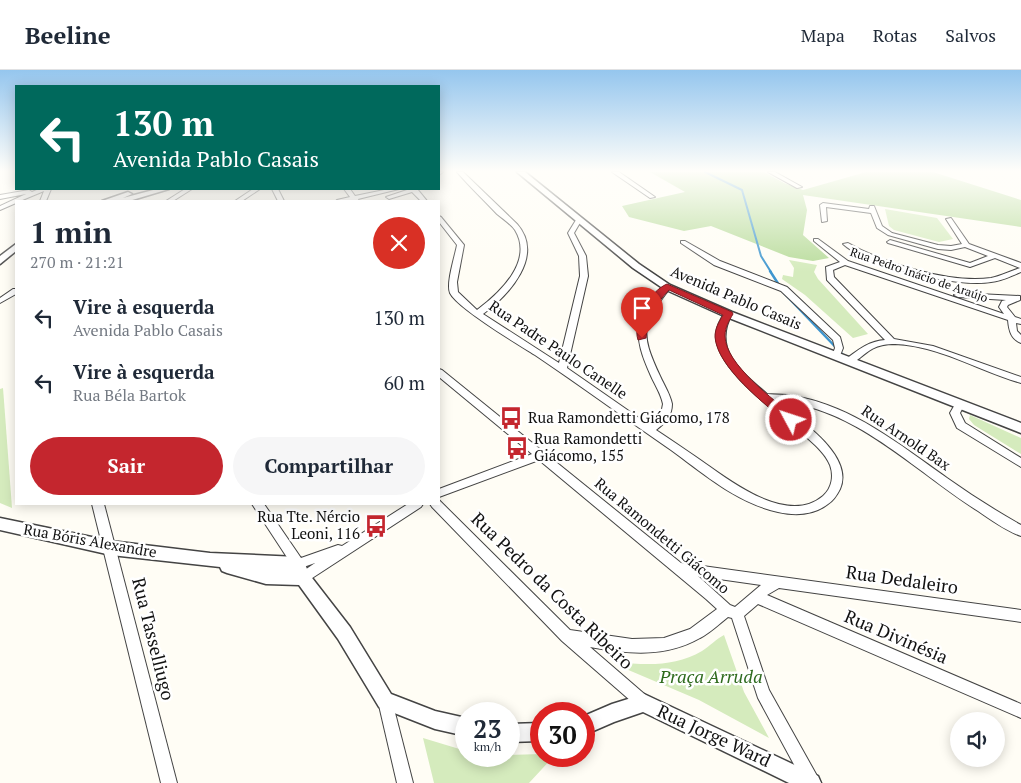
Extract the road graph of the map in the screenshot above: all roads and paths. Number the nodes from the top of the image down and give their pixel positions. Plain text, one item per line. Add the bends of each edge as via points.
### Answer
1 (493, 205) edge
2 (560, 205) edge
3 (823, 205) edge
4 (826, 205) edge
5 (949, 218) dead end
6 (440, 219) edge
7 (824, 220) dead end
8 (578, 221) junction
9 (15, 238) edge
10 (816, 240) dead end
11 (683, 242) dead end
12 (890, 242) dead end
13 (846, 244) dead end
14 (966, 245) junction
15 (15, 248) edge
16 (0, 250) edge
17 (995, 256) junction
18 (0, 261) edge
19 (845, 263) junction
20 (1021, 266) edge
21 (1021, 270) edge
22 (667, 287) junction
23 (15, 292) edge
24 (942, 294) junction
25 (1019, 298) edge
26 (0, 301) edge
27 (477, 314) junction
28 (728, 314) junction
29 (1017, 320) edge
30 (1021, 340) edge
31 (892, 342) junction
32 (836, 356) junction
33 (849, 361) junction
34 (562, 369) junction
35 (440, 373) edge
36 (1021, 380) edge
37 (764, 397) junction
38 (960, 403) junction
39 (1021, 428) edge
40 (649, 430) junction
41 (540, 456) junction
42 (1021, 463) edge
43 (440, 493) edge
44 (98, 505) edge
45 (259, 505) edge
46 (416, 505) edge
47 (437, 505) edge
48 (0, 524) edge
49 (1021, 531) edge
50 (111, 548) junction
51 (678, 568) junction
52 (301, 571) junction
53 (778, 582) junction
54 (757, 597) junction
55 (731, 612) junction
56 (1021, 616) edge
57 (567, 636) junction
58 (385, 700) junction
59 (644, 703) junction
60 (1021, 711) edge
61 (595, 721) edge
62 (455, 725) edge
63 (169, 783) edge
64 (406, 783) edge
65 (812, 783) edge

1 - 27 street via 517,230 522,259 508,288
2 - 8 street, Avenida Pablo Casais
3 - 7 street
4 - 14 street via 873,209 879,226 890,234 943,248
5 - 14 street
6 - 27 street, Rua Padre Paulo Canelle via 461,245 453,282 454,293
8 - 22 street, Avenida Pablo Casais
8 - 34 street via 571,233 582,251 584,276
9 - 16 street
10 - 19 street, Rua Pedro Inácio de Araújo
11 - 32 street via 716,263 774,284 791,294 837,339 839,348
12 - 17 street via 963,264
13 - 21 street via 859,252 945,278 990,280
14 - 17 street
15 - 18 street
17 - 20 street
19 - 24 street, Rua Pedro Inácio de Araújo
19 - 31 street via 829,269 830,278
22 - 28 street, Avenida Pablo Casais
22 - 40 street via 650,305 643,320 642,338 646,355 666,397 668,409 664,418
23 - 26 street
24 - 25 street
24 - 29 street, Rua Pedro Inácio de Araújo
25 - 29 street via 1004,305 1004,309
27 - 34 street, Rua Padre Paulo Canelle
28 - 32 street, Avenida Pablo Casais
28 - 37 street, Rua Padre Paulo Canelle via 721,326 723,349 732,365
29 - 30 street via 1013,332
31 - 33 street via 864,349
31 - 36 street via 932,349
32 - 33 street, Avenida Pablo Casais
33 - 38 street, Avenida Pablo Casais
34 - 40 street, Rua Padre Paulo Canelle
35 - 41 street, Rua Ramondetti Giácomo
37 - 40 street, Rua Padre Paulo Canelle via 830,455 837,485 833,495 822,503 796,510 758,502 738,492
37 - 49 street, Rua Arnold Bax via 815,403 862,423 966,498
38 - 39 street, Avenida Pablo Casais
38 - 42 street via 955,413 960,425
41 - 43 street
41 - 51 street, Rua Ramondetti Giácomo
44 - 50 street, Rua Tasselliugo
45 - 52 street
46 - 52 street via 352,545
47 - 57 street, Rua Pedro da Costa Ribeiro
48 - 50 street, Rua Bóris Alexandre
50 - 52 street, Rua Bóris Alexandre via 210,560 266,577
50 - 63 street, Rua Tasselliugo
51 - 53 street, Rua Dedaleiro
51 - 55 street, Rua Ramondetti Giácomo
52 - 58 street
53 - 54 street
53 - 56 street, Rua Dedaleiro
54 - 55 street
54 - 60 street, Rua Divinésia
55 - 57 street via 696,633 663,646 634,647
55 - 65 street via 763,693
57 - 59 street, Rua Pedro da Costa Ribeiro
58 - 62 street
58 - 64 street
59 - 61 street
59 - 65 street, Rua Jorge Ward

